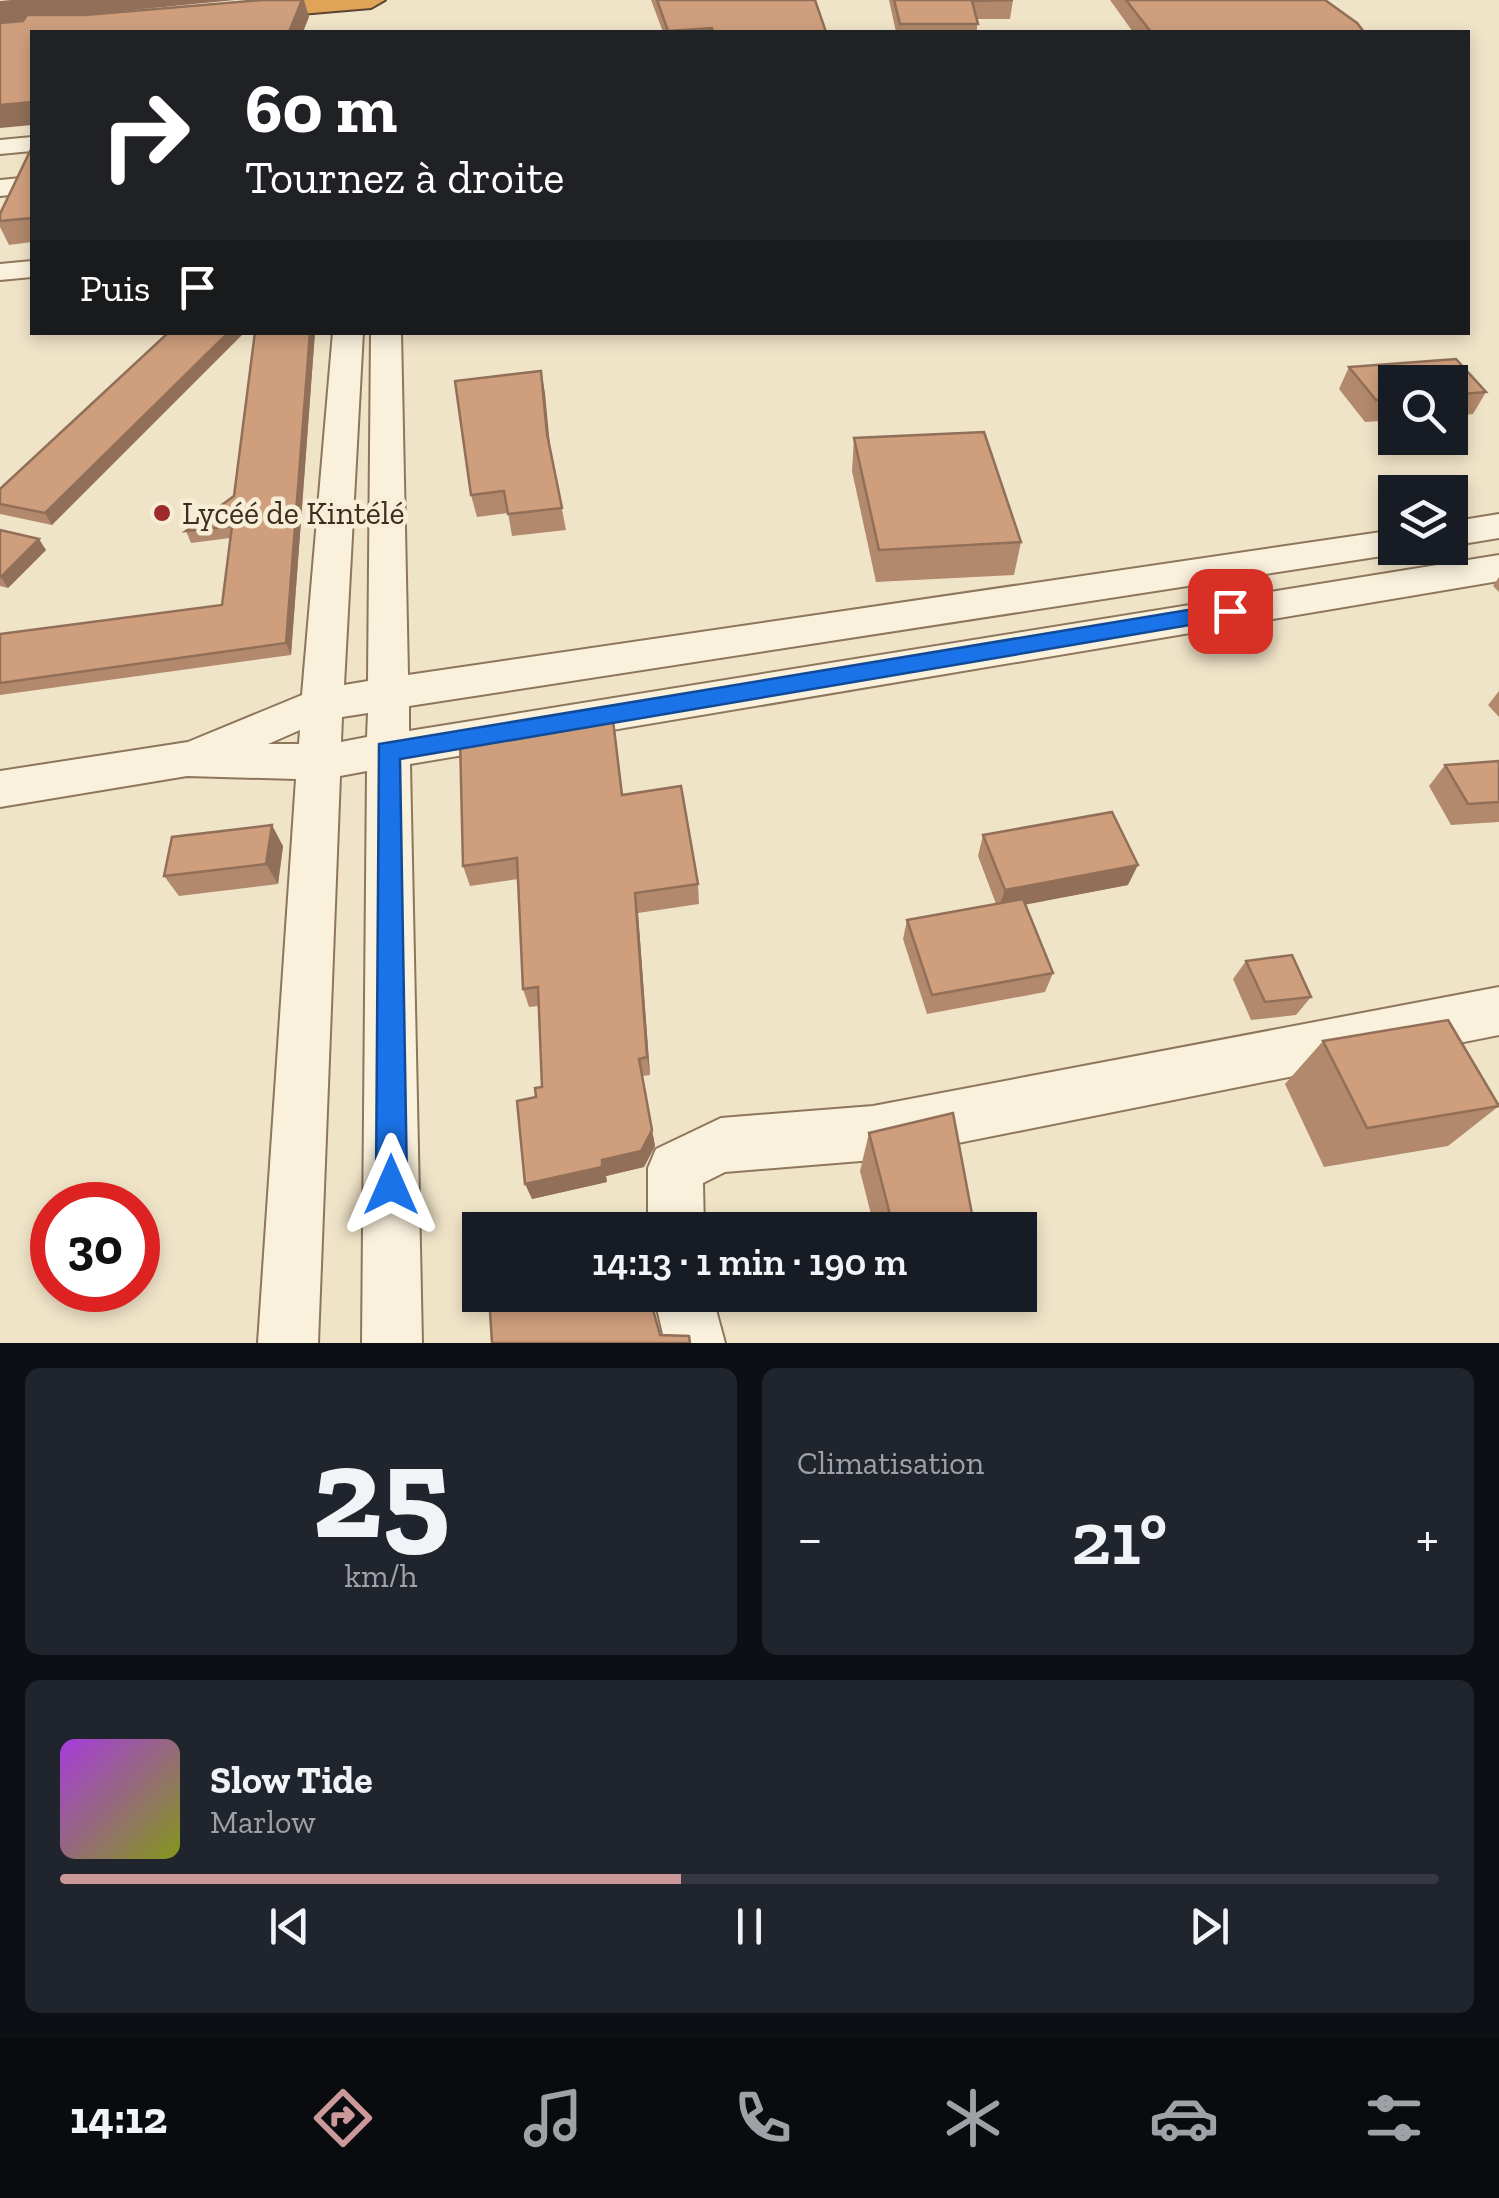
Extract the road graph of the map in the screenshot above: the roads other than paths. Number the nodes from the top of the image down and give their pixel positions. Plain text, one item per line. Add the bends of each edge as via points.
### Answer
1 (371, 0) edge
2 (206, 14) edge
3 (30, 144) edge
4 (0, 148) edge
5 (30, 184) edge
6 (0, 188) edge
7 (30, 268) edge
8 (0, 272) edge
9 (348, 335) edge
10 (386, 335) edge
11 (1499, 526) edge
12 (1468, 531) edge
13 (1378, 545) edge
14 (1499, 568) edge
15 (388, 693) junction
16 (322, 704) junction
17 (388, 751) junction
18 (186, 760) junction
19 (321, 762) junction
20 (0, 789) edge
21 (1499, 1011) edge
22 (676, 1212) edge
23 (687, 1312) edge
24 (288, 1343) edge
25 (392, 1343) edge
26 (695, 1343) edge

1 - 2 highway
3 - 4 street
5 - 6 street
7 - 8 street
9 - 16 street
10 - 15 street
11 - 12 street
13 - 15 street
14 - 17 street
15 - 16 street
15 - 17 street
16 - 18 street
16 - 19 street
17 - 19 street
17 - 25 street
18 - 19 street
18 - 20 street
19 - 24 street
21 - 22 street via 873,1133 721,1146 675,1168
23 - 26 street

